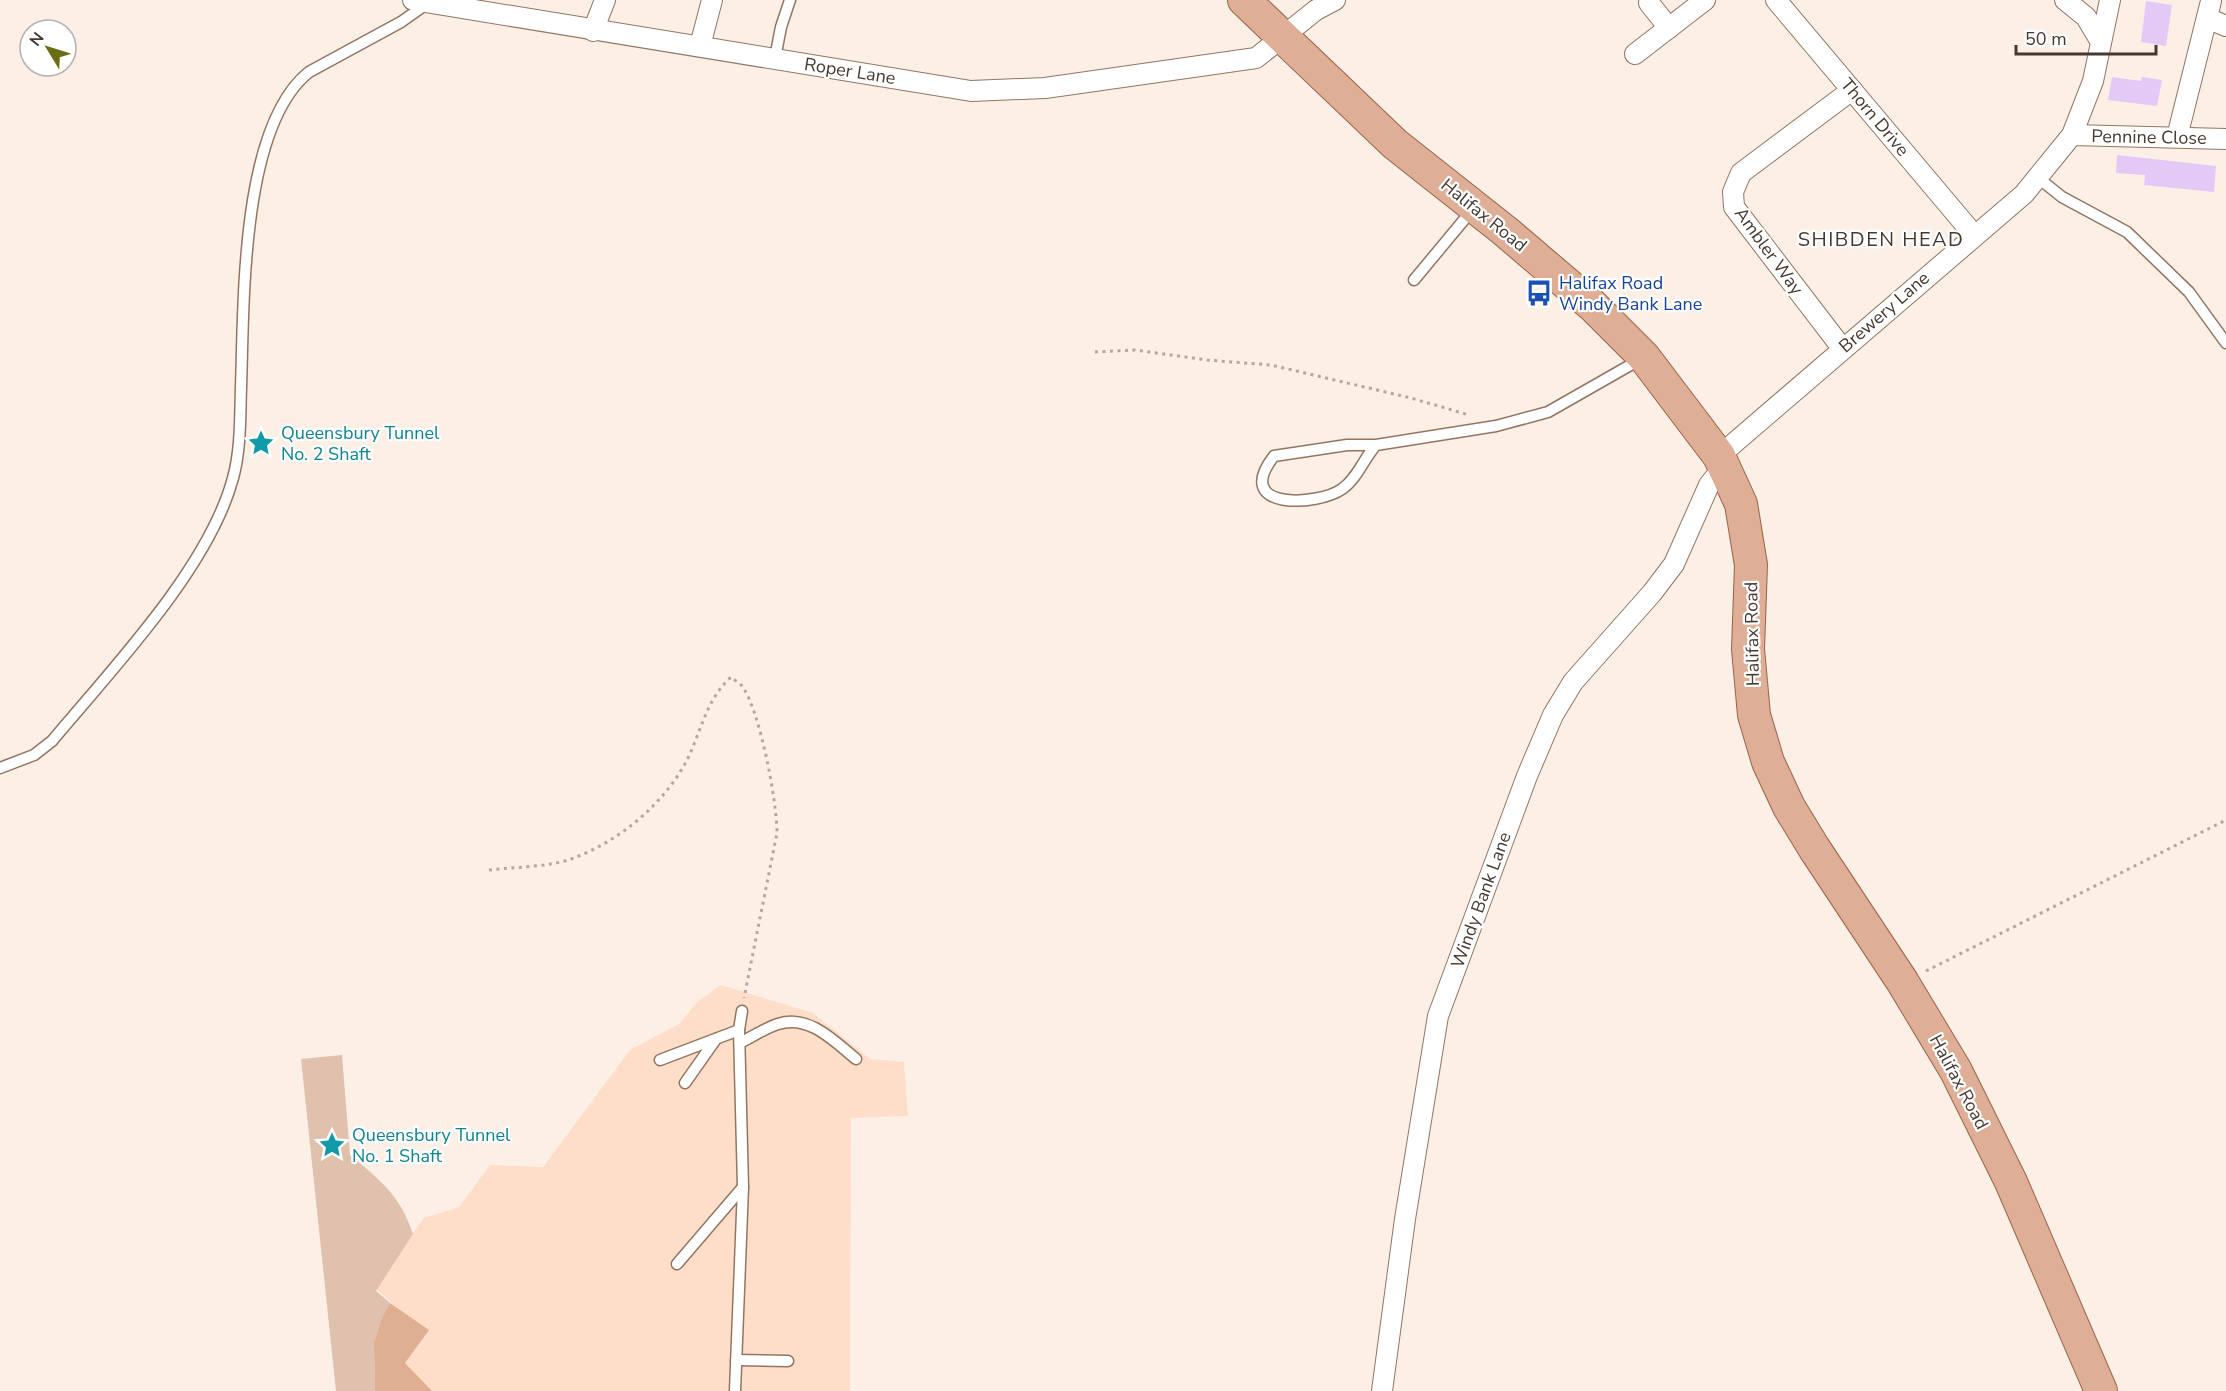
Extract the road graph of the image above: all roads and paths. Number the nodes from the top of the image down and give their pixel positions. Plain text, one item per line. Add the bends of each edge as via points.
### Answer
1 (605, 0) edge
2 (712, 0) edge
3 (790, 0) edge
4 (1244, 0) edge
5 (1335, 0) edge
6 (1705, 0) edge
7 (1776, 0) edge
8 (2065, 0) edge
9 (2109, 0) edge
10 (429, 2) edge
11 (1649, 3) dead end
12 (516, 9) edge
13 (2209, 10) edge
14 (2226, 26) edge
15 (1669, 28) junction
16 (594, 31) junction
17 (1283, 38) junction
18 (2101, 42) junction
19 (700, 46) junction
20 (1635, 54) dead end
21 (775, 58) junction
22 (1852, 90) junction
23 (2073, 135) junction
24 (2177, 137) junction
25 (2226, 139) edge
26 (2037, 177) junction
27 (1475, 206) junction
28 (1974, 235) junction
29 (1414, 280) dead end
30 (2226, 343) edge
31 (1842, 348) junction
32 (1095, 352) dead end
33 (1644, 357) junction
34 (1496, 426) junction
35 (1376, 445) junction
36 (1721, 461) junction
37 (0, 768) edge
38 (2226, 820) edge
39 (489, 870) dead end
40 (1902, 981) junction
41 (742, 1011) joint
42 (739, 1030) junction
43 (716, 1039) junction
44 (740, 1043) junction
45 (856, 1059) dead end
46 (660, 1060) dead end
47 (685, 1083) dead end
48 (743, 1187) junction
49 (677, 1264) dead end
50 (736, 1360) junction
51 (789, 1362) dead end
52 (735, 1391) edge
53 (1382, 1391) edge
54 (2101, 1391) edge

1 - 16 street
2 - 19 street
3 - 21 lane
4 - 17 main road, Halifax Road
5 - 17 street, Roper Lane via 1316,10
6 - 15 street
7 - 22 street, Thorn Drive
8 - 18 street via 2086,17
9 - 18 street, Brewery Lane
10 - 12 street, Roper Lane
10 - 37 lane via 401,22 309,72 295,83 283,103 264,150 250,214 240,438 233,478 217,518 179,584 52,741 34,755
11 - 15 street
12 - 16 street, Roper Lane
13 - 14 street
13 - 24 street
15 - 20 street
16 - 19 street, Roper Lane
17 - 21 street, Roper Lane via 1256,58 1034,88 971,91
17 - 27 main road, Halifax Road via 1395,144
18 - 23 street, Brewery Lane via 2093,81
19 - 21 street, Roper Lane
22 - 28 street, Thorn Drive
22 - 31 street, Ambler Way via 1741,172 1732,192 1734,207
23 - 24 street, Pennine Close
23 - 26 street, Brewery Lane
24 - 25 street, Pennine Close
26 - 28 street, Brewery Lane via 2024,194
26 - 30 lane via 2062,197 2127,232 2188,292
27 - 29 lane
27 - 33 main road, Halifax Road via 1593,306
28 - 31 street, Brewery Lane
31 - 36 street, Brewery Lane
32 - 34 path via 1135,350 1271,365 1411,398
33 - 34 lane via 1548,412
33 - 36 main road, Halifax Road
34 - 35 lane
35 - 35 lane via 1347,445 1274,456 1263,470 1260,482 1272,497 1288,501 1342,490
36 - 40 main road, Halifax Road via 1741,504 1751,565 1748,649 1754,716 1768,762 1814,848
36 - 53 street, Windy Bank Lane via 1674,564 1573,682 1553,714 1438,1016
38 - 40 path
39 - 41 path via 571,859 628,829 658,799 685,762 718,689 730,677 741,685 750,704 777,808 777,833
40 - 54 main road, Halifax Road via 1956,1071 2011,1182
41 - 42 lane
42 - 43 lane
42 - 44 lane
43 - 46 lane
43 - 47 lane
44 - 45 lane via 778,1024 795,1022 813,1026
44 - 48 lane
48 - 49 lane
48 - 50 lane
50 - 51 lane
50 - 52 lane

